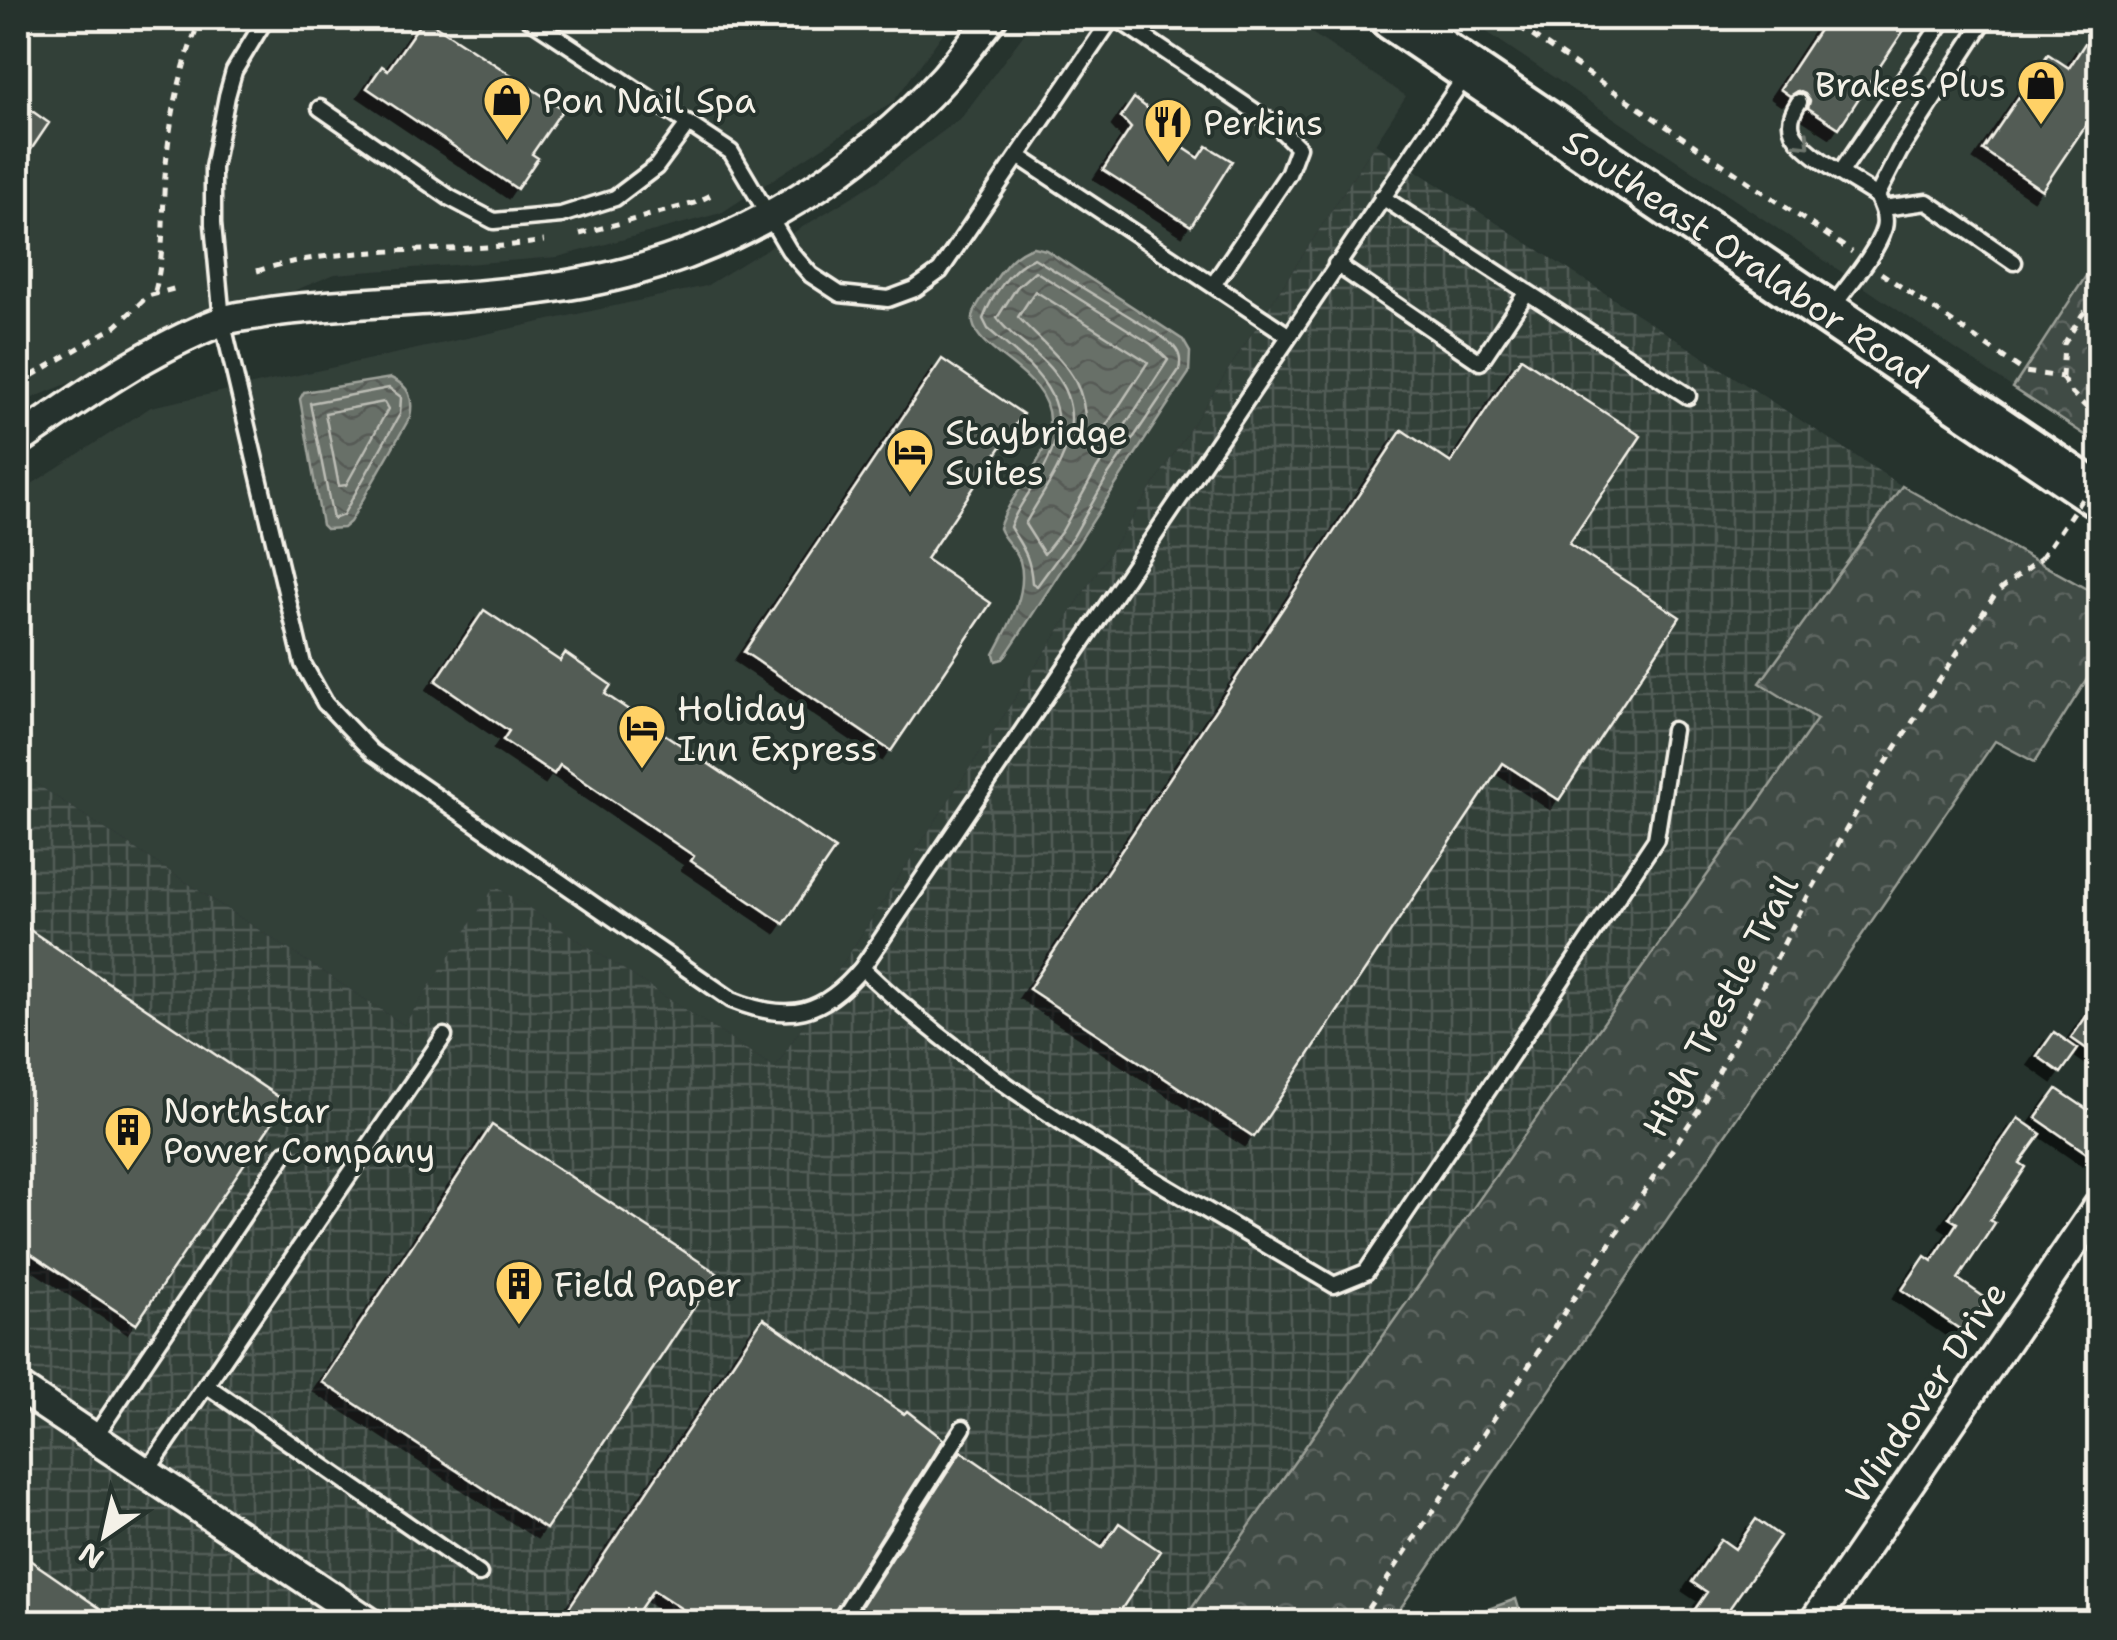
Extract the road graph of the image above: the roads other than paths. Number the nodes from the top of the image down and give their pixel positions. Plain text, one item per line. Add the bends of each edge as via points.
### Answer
1 (266, 18) edge
2 (528, 18) edge
3 (992, 18) edge
4 (1114, 18) edge
5 (1392, 18) edge
6 (1944, 18) edge
7 (1986, 18) edge
8 (1468, 72) junction
9 (1799, 102) dead end
10 (320, 108) dead end
11 (688, 124) junction
12 (1018, 156) junction
13 (1841, 172) junction
14 (1382, 196) junction
15 (1880, 202) junction
16 (769, 216) junction
17 (2014, 262) dead end
18 (1336, 264) junction
19 (1212, 285) junction
20 (1527, 292) junction
21 (1829, 312) junction
22 (222, 320) junction
23 (1288, 335) junction
24 (1688, 396) dead end
25 (18, 441) edge
26 (2100, 496) edge
27 (1673, 730) dead end
28 (862, 968) junction
29 (444, 1036) dead end
30 (286, 1152) dead end
31 (2100, 1204) edge
32 (206, 1384) junction
33 (18, 1387) edge
34 (963, 1428) dead end
35 (94, 1438) junction
36 (146, 1473) junction
37 (479, 1574) dead end
38 (369, 1622) edge
39 (839, 1622) edge
40 (1814, 1622) edge

1 - 22 lane via 234,71 213,168
2 - 11 lane
3 - 16 street via 892,128
4 - 12 lane
4 - 19 lane via 1298,147 1288,174
5 - 8 main road, Southeast Oralabor Road
6 - 13 lane
7 - 15 lane via 1900,151
8 - 14 lane
8 - 21 main road, Southeast Oralabor Road
9 -> 13 lane via 1792,131
10 - 11 lane via 494,221 561,214 615,198 656,167
11 - 16 lane via 731,152
12 - 16 lane via 940,270 888,300 840,294 811,275
12 - 19 lane
13 - 15 lane
14 - 18 lane
14 - 20 lane
15 - 17 lane via 1927,202
15 - 21 lane via 1885,226
16 - 22 street via 671,259 572,284
18 - 20 lane via 1480,362
18 - 23 lane
19 - 23 lane
20 - 24 lane
21 - 26 main road, Southeast Oralabor Road
22 - 25 street via 143,360
22 - 28 lane via 303,664 348,730 418,786 732,1000 777,1014 802,1012 826,1003
23 - 28 lane
27 - 28 lane via 1656,838 1366,1272 1334,1286 1039,1108
29 - 32 lane
30 - 35 lane
31 - 40 street, Windover Drive
32 - 36 lane
32 - 37 lane
33 - 35 street
34 - 39 lane
35 - 36 street
36 - 38 street

